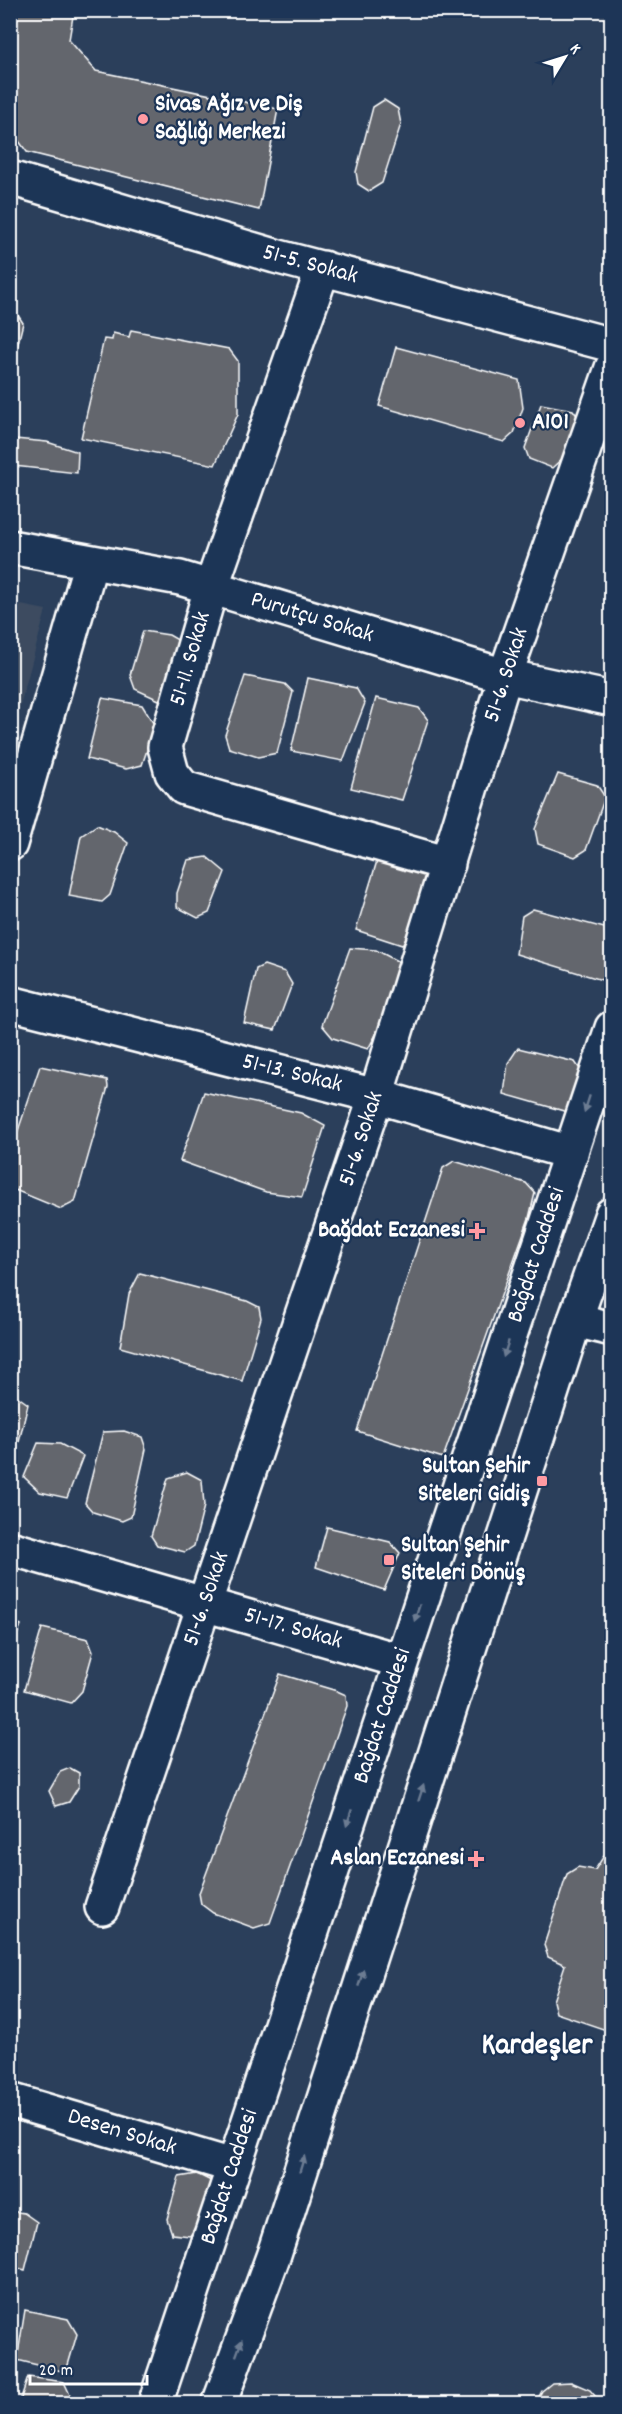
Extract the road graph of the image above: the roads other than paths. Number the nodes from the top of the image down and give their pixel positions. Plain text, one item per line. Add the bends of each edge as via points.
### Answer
1 (10, 178) edge
2 (323, 268) junction
3 (612, 345) edge
4 (612, 368) edge
5 (10, 547) edge
6 (91, 562) junction
7 (211, 588) junction
8 (505, 676) junction
9 (612, 699) edge
10 (10, 844) edge
11 (448, 864) junction
12 (10, 1003) edge
13 (612, 1028) edge
14 (376, 1096) junction
15 (571, 1153) junction
16 (612, 1214) edge
17 (575, 1320) junction
18 (612, 1329) edge
19 (10, 1548) edge
20 (205, 1603) junction
21 (401, 1661) junction
22 (102, 1907) dead end
23 (10, 2100) edge
24 (233, 2166) junction
25 (155, 2403) edge
26 (219, 2403) edge

1 - 2 street, 51-5. Sokak
2 - 3 street, 51-5. Sokak
2 - 7 street, 51-11. Sokak
4 - 8 street, 51-6. Sokak
5 - 6 street, Purutçu Sokak
6 - 7 street, Purutçu Sokak via 180,578
6 - 10 street
7 - 8 street, Purutçu Sokak
7 - 11 street, 51-11. Sokak via 165,747 172,773 184,788
8 - 9 street, Purutçu Sokak
8 - 11 street, 51-6. Sokak
11 - 14 street, 51-6. Sokak
12 - 14 street, 51-13. Sokak
13 -> 15 street, Bağdat Caddesi
14 - 15 street, 51-13. Sokak
14 - 20 street, 51-6. Sokak
15 -> 21 street, Bağdat Caddesi
16 - 17 street
17 - 18 street
26 -> 17 street via 273,2254
19 - 20 street, 51-17. Sokak
20 - 21 street, 51-17. Sokak
20 - 22 street, 51-6. Sokak
21 -> 24 street, Bağdat Caddesi
23 - 24 street, Desen Sokak
24 - 25 street, Bağdat Caddesi

